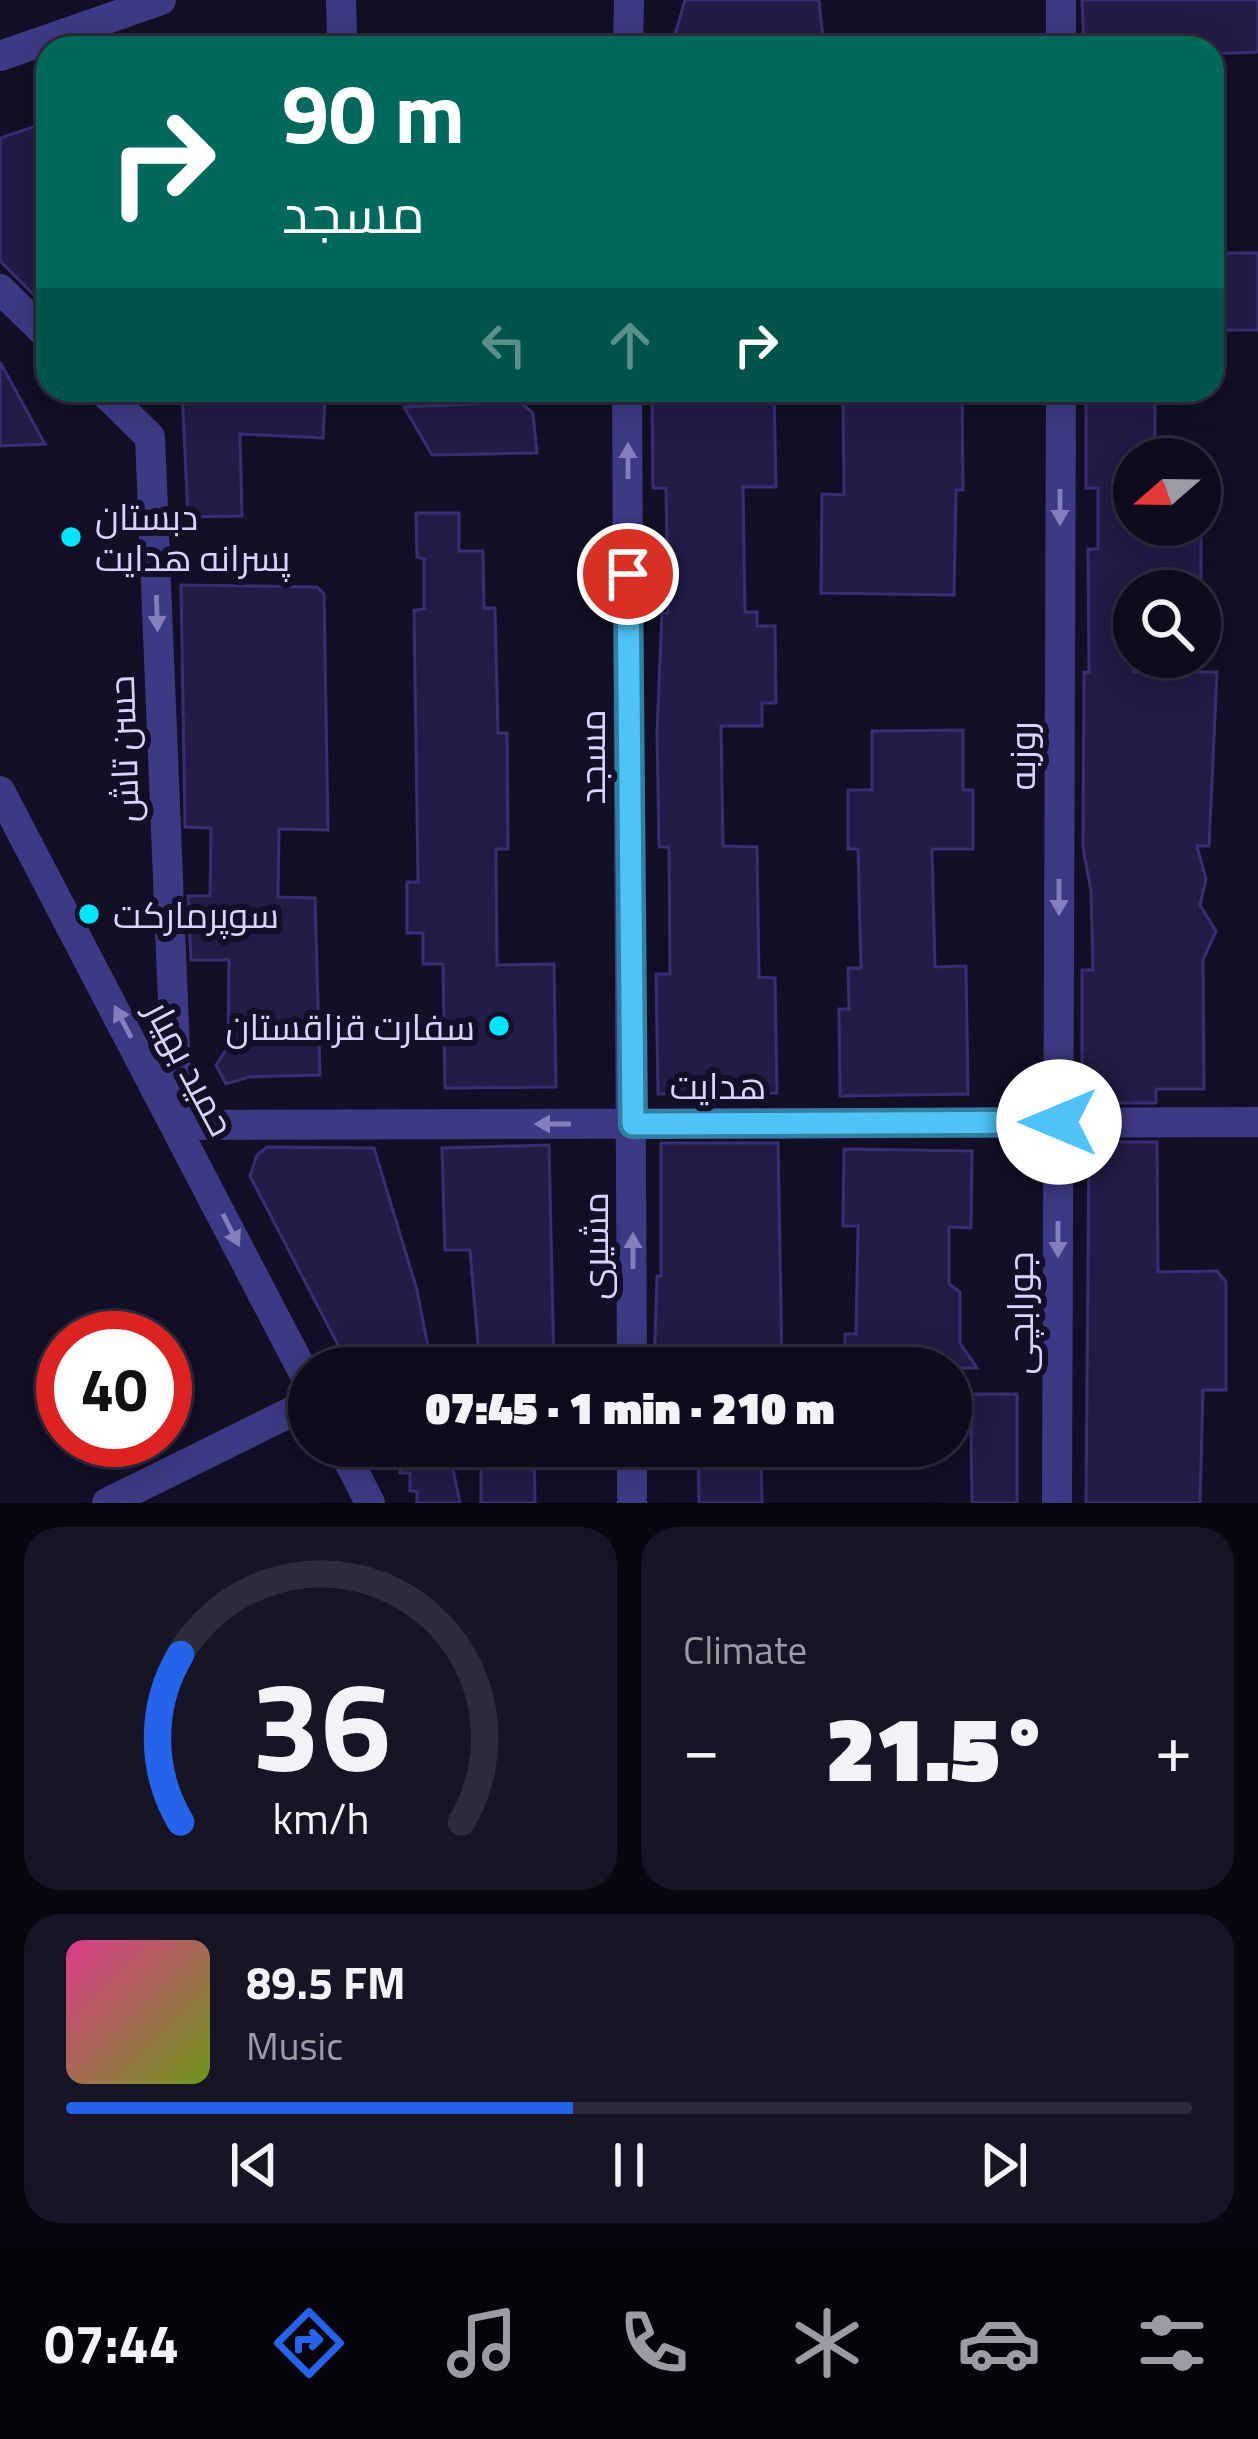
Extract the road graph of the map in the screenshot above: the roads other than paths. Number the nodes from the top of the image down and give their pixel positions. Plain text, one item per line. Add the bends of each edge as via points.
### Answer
1 (161, 0) edge
2 (341, 0) edge
3 (629, 0) edge
4 (1061, 0) edge
5 (342, 35) dead end
6 (71, 36) edge
7 (628, 36) edge
8 (1061, 36) edge
9 (36, 47) edge
10 (0, 56) edge
11 (0, 289) edge
12 (36, 325) edge
13 (115, 402) edge
14 (627, 402) edge
15 (1060, 402) edge
16 (0, 791) edge
17 (1059, 1122) junction
18 (1258, 1122) edge
19 (633, 1124) junction
20 (178, 1126) junction
21 (291, 1347) edge
22 (632, 1347) edge
23 (288, 1413) edge
24 (352, 1467) edge
25 (632, 1467) edge
26 (107, 1503) edge
27 (370, 1503) edge
28 (632, 1503) edge
29 (1057, 1503) edge

1 - 6 street
2 - 5 street
3 - 7 street
4 - 8 street
9 - 10 street
11 - 12 street
13 -> 20 street, حسن تاش via 150,436
19 -> 14 street, مسجد
15 -> 17 street, روزبه
20 -> 16 street, حمید بهیار
17 - 18 street, هدایت
17 - 19 street, هدایت
17 -> 29 street, جورابچی
19 -> 20 street, هدایت
22 -> 19 street, مشیری
20 -> 21 street, حمید بهیار
23 - 26 street
24 - 27 street
25 - 28 street

